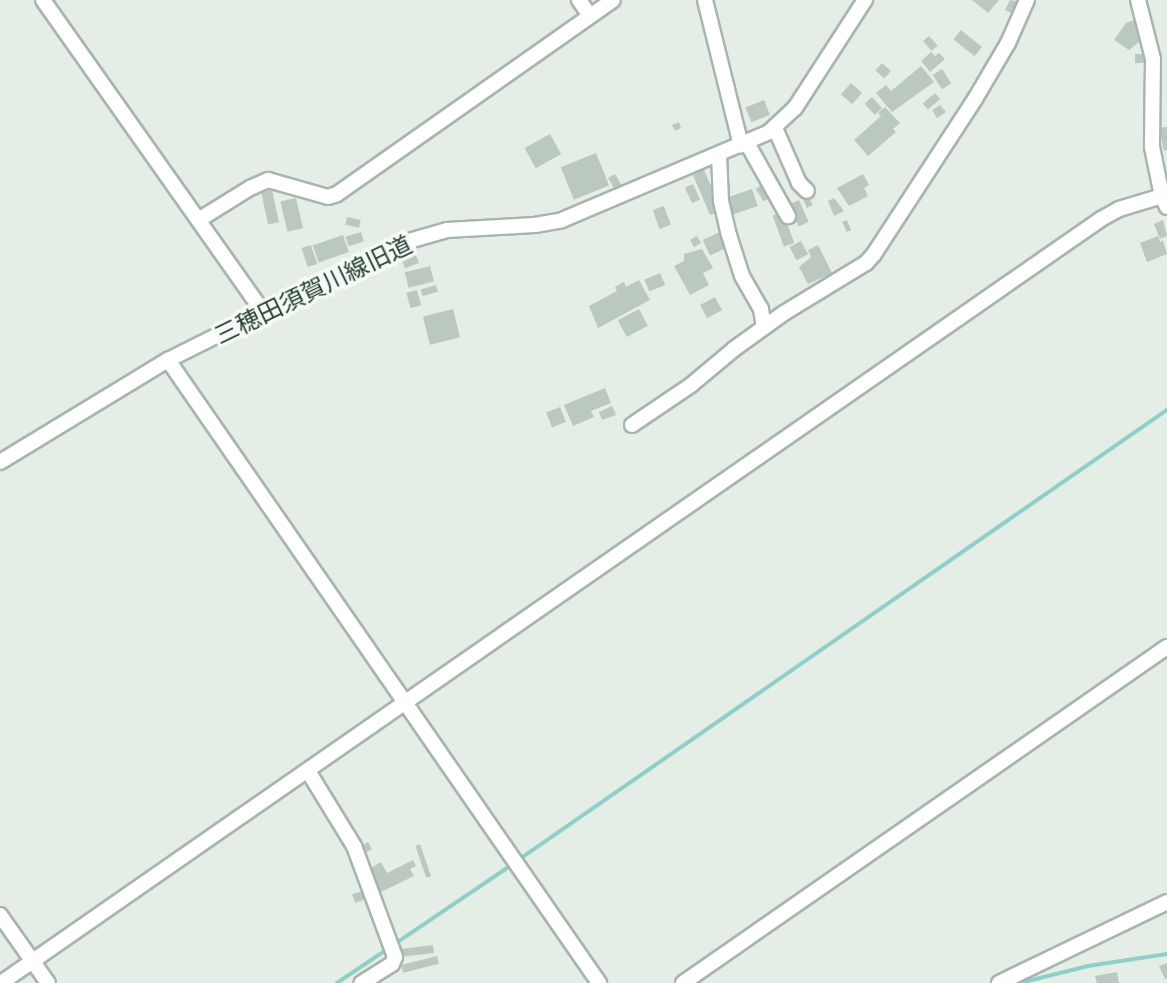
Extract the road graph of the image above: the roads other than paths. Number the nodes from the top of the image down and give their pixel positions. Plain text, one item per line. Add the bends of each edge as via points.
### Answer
1 (43, 0) edge
2 (579, 0) edge
3 (612, 0) edge
4 (705, 0) edge
5 (865, 0) edge
6 (1027, 0) edge
7 (1138, 0) edge
8 (590, 16) junction
9 (775, 128) junction
10 (744, 144) junction
11 (719, 155) junction
12 (807, 191) dead end
13 (1164, 202) edge
14 (788, 216) dead end
15 (200, 219) junction
16 (263, 312) junction
17 (764, 327) junction
18 (168, 360) junction
19 (632, 425) dead end
20 (0, 462) edge
21 (1167, 647) edge
22 (404, 703) junction
23 (308, 771) junction
24 (1167, 902) edge
25 (0, 915) edge
26 (32, 961) junction
27 (1, 983) edge
28 (48, 983) edge
29 (361, 983) edge
30 (599, 983) edge
31 (682, 983) edge
32 (999, 983) edge

1 - 15 street
2 - 8 street
3 - 8 street
4 - 10 street
5 - 9 street, 三穂田須賀川線旧道 via 801,100
6 - 17 street via 975,99 874,254
7 - 13 street via 1152,51 1152,147
8 - 15 street via 337,194 328,197 268,180
9 - 10 street, 三穂田須賀川線旧道
9 - 12 street via 799,183
10 - 11 street, 三穂田須賀川線旧道
10 - 14 street
11 - 16 street, 三穂田須賀川線旧道 via 551,223 427,233
11 - 17 street via 721,201 729,235 742,276 761,309
13 - 22 street via 1119,209 1101,219
15 - 16 street
16 - 18 street, 三穂田須賀川線旧道
17 - 19 street
18 - 20 street, 三穂田須賀川線旧道
18 - 22 street
21 - 31 street
22 - 23 street
22 - 30 street
23 - 26 street
23 - 29 street via 354,846 396,957
24 - 32 street
25 - 26 street
26 - 27 street
26 - 28 street

